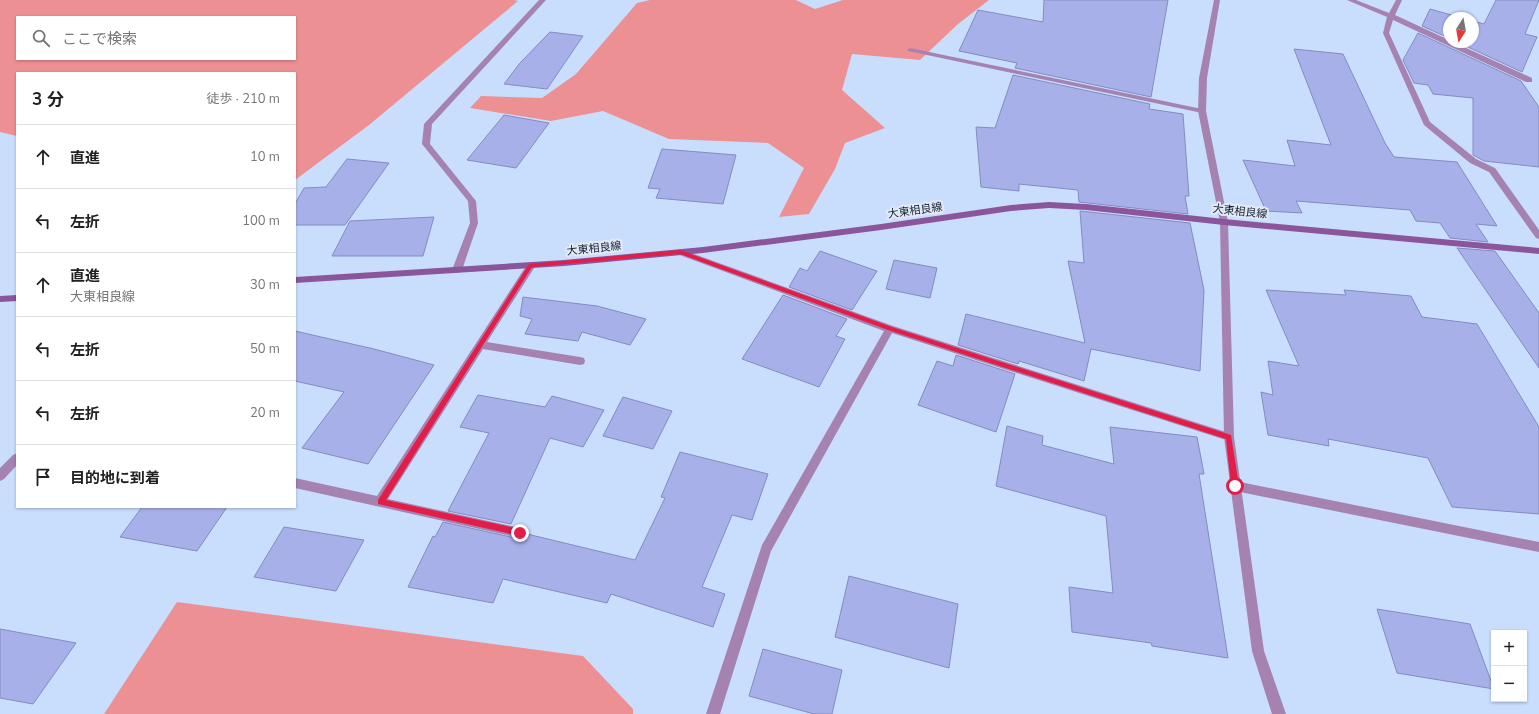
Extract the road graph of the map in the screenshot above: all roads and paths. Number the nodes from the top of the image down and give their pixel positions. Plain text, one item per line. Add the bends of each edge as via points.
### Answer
1 (543, 0) edge
2 (1217, 0) edge
3 (1350, 0) edge
4 (1399, 0) edge
5 (1390, 16) junction
6 (910, 50) dead end
7 (1529, 80) dead end
8 (1202, 111) junction
9 (1224, 222) junction
10 (1539, 236) edge
11 (1539, 250) edge
12 (680, 252) junction
13 (531, 265) junction
14 (457, 270) junction
15 (296, 280) edge
16 (16, 298) edge
17 (0, 299) edge
18 (890, 328) junction
19 (480, 345) junction
20 (580, 361) dead end
21 (1229, 437) junction
22 (16, 459) edge
23 (0, 476) edge
24 (296, 483) edge
25 (1235, 486) junction
26 (380, 502) junction
27 (520, 533) dead end
28 (1539, 547) edge
29 (713, 714) edge
30 (1279, 714) edge

1 - 14 street via 428,124 426,144 472,201 474,223
2 - 8 street via 1203,78
3 - 5 street
4 - 5 street
5 - 7 street
5 - 10 street via 1386,33 1427,124 1473,161 1492,170
6 - 8 street
8 - 9 street
9 - 11 main road, 大東相良線
9 - 12 main road, 大東相良線 via 1049,205
9 - 21 street
12 - 13 main road, 大東相良線
12 - 18 street
13 - 14 main road, 大東相良線
13 - 19 street
14 - 15 main road, 大東相良線
16 - 17 main road
18 - 21 street
18 - 29 street via 766,549
19 - 20 street
19 - 26 street
21 - 25 street
22 - 23 street
24 - 26 street
25 - 28 street
25 - 30 street via 1258,651
26 - 27 street

